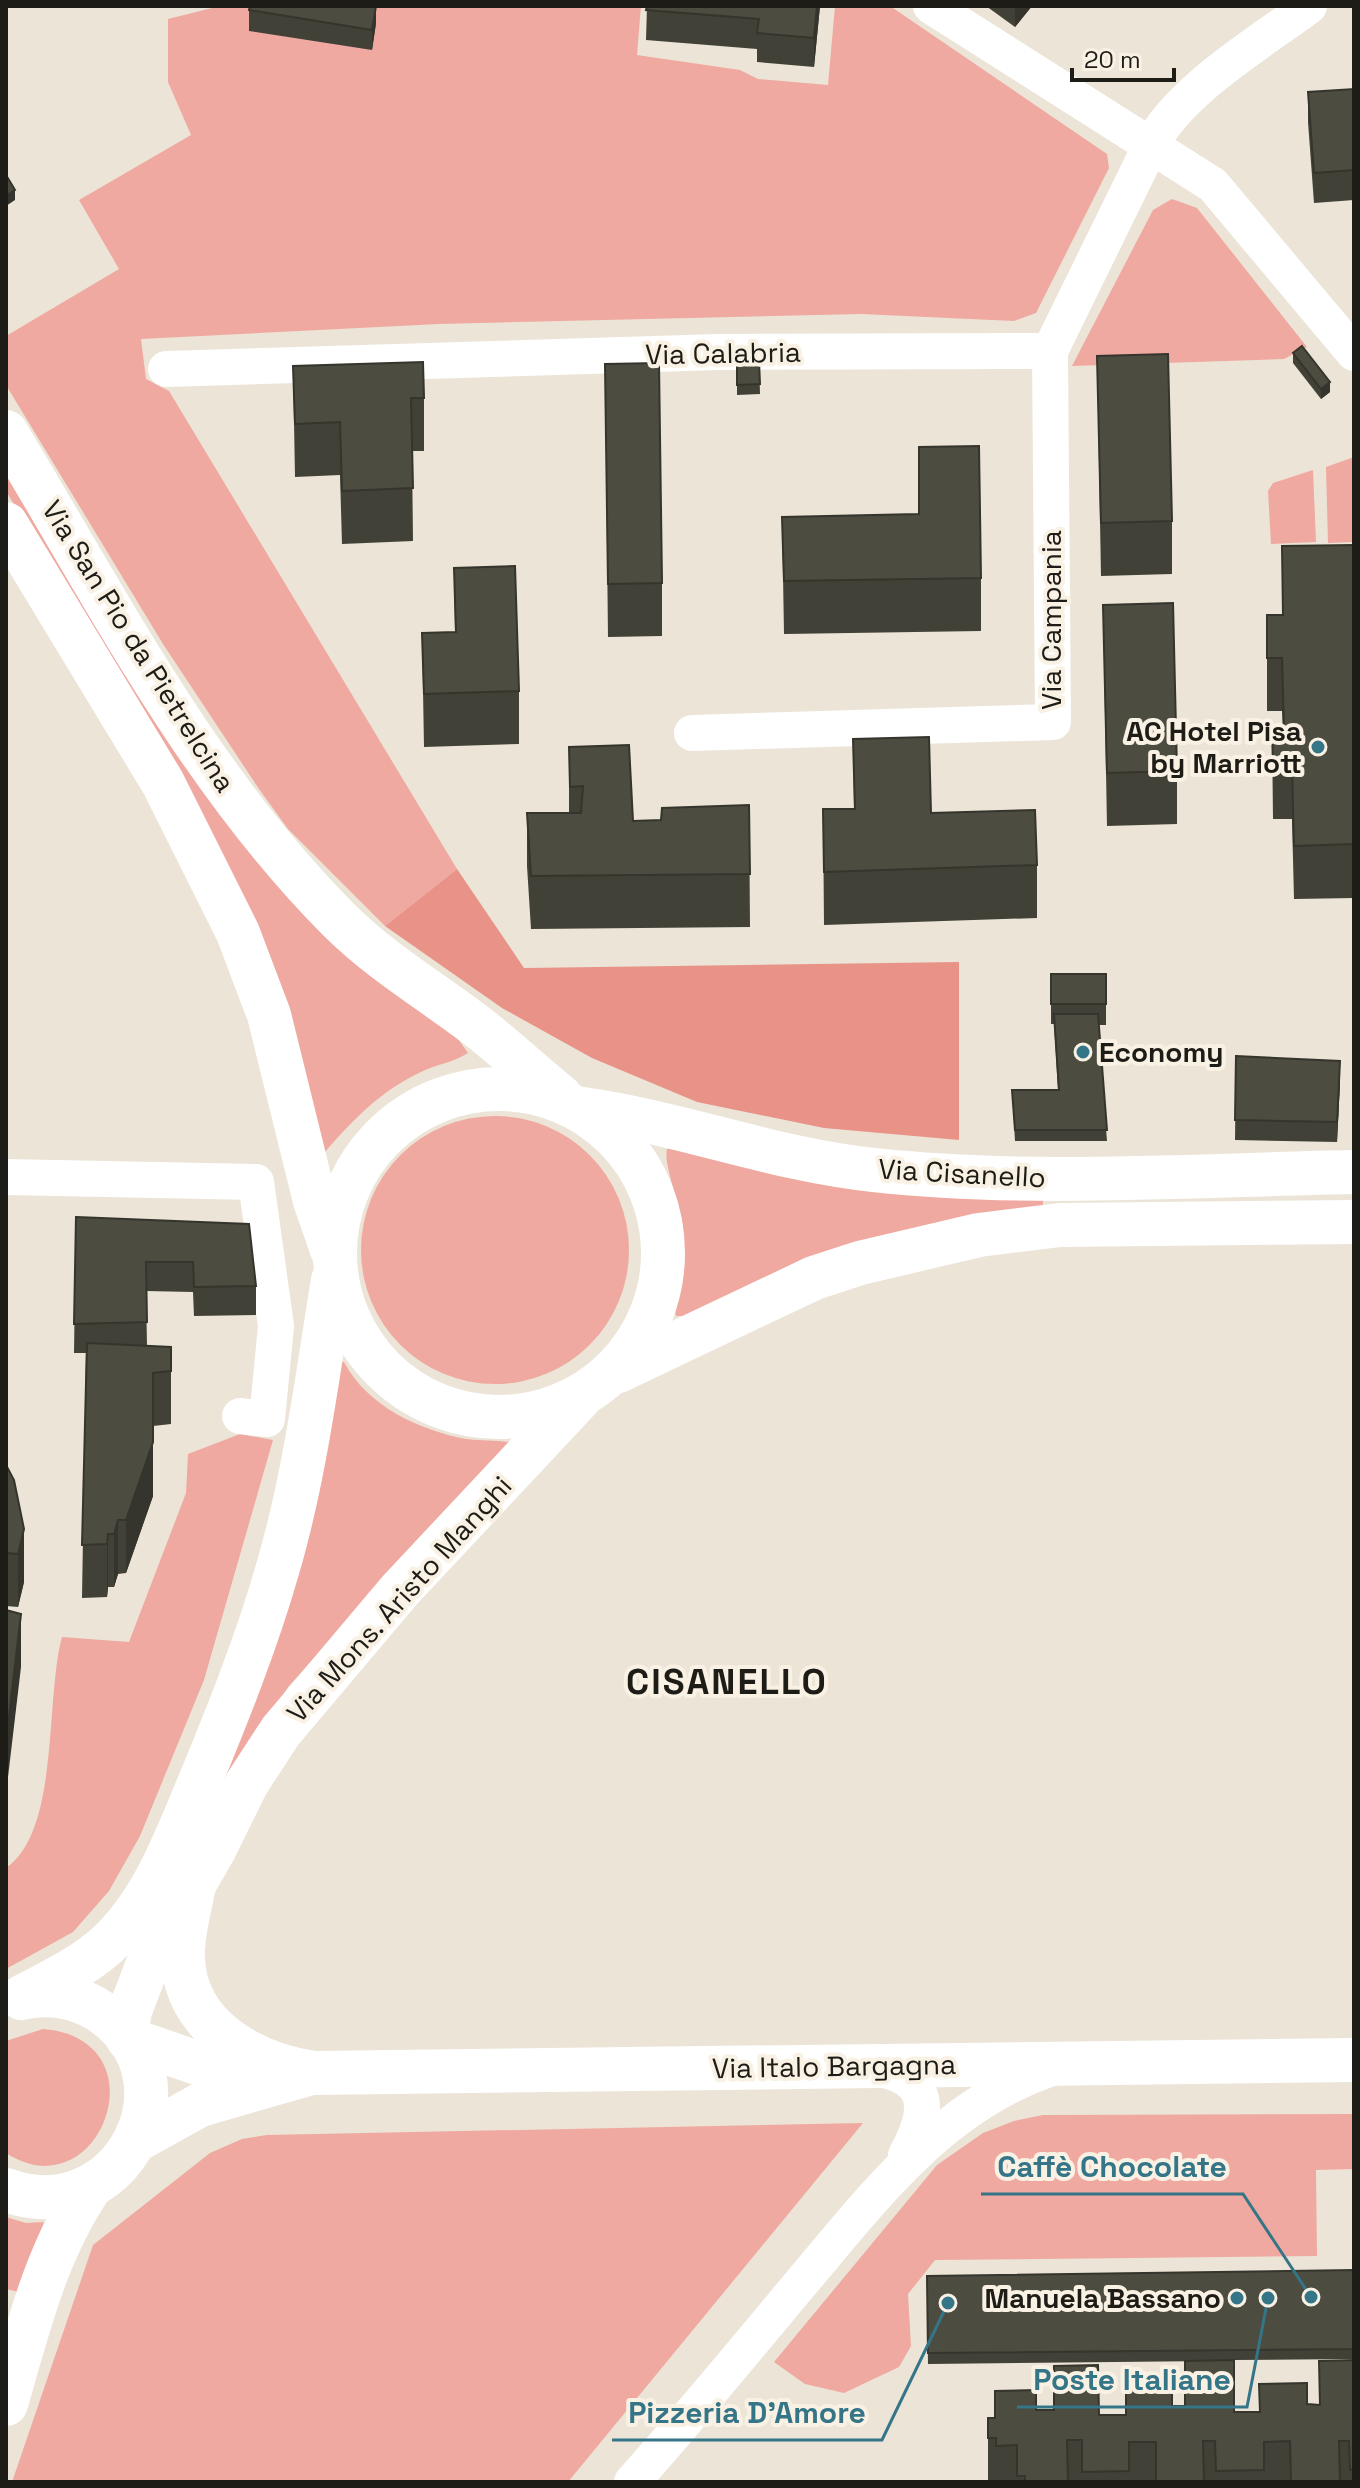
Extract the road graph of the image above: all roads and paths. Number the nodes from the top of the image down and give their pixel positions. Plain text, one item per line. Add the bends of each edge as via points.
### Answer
1 (931, 6) edge
2 (1309, 6) edge
3 (1151, 145) junction
4 (1050, 351) junction
5 (1354, 353) edge
6 (166, 369) dead end
7 (6, 432) edge
8 (6, 524) edge
9 (692, 733) dead end
10 (572, 1106) junction
11 (1354, 1172) edge
12 (6, 1177) edge
13 (1354, 1222) edge
14 (334, 1262) junction
15 (596, 1384) junction
16 (240, 1416) dead end
17 (194, 1884) junction
18 (14, 2000) edge
19 (127, 2037) junction
20 (1354, 2060) edge
21 (1065, 2063) junction
22 (849, 2065) junction
23 (298, 2070) junction
24 (135, 2141) junction
25 (902, 2163) junction
26 (91, 2186) junction
27 (6, 2190) edge
28 (6, 2404) edge
29 (632, 2482) edge

1 - 3 street
2 - 3 street via 1185,101
3 - 4 street
3 - 5 street via 1213,185
4 - 6 street, Via Calabria via 718,352
4 - 9 street, Via Campania via 1053,722
7 - 10 main road, Via San Pio da Pietrelcina via 198,747 290,867 386,963 477,1027
8 - 14 main road, Via San Pio da Pietrelcina via 163,783 238,933 269,1015
10 - 11 main road, Via Cisanello via 874,1170 1063,1178
10 - 14 main road via 526,1090 481,1089 416,1111 380,1139 353,1175 338,1215
10 - 15 main road, Via Mons. Aristo Manghi via 607,1128 638,1165 653,1195 663,1243 662,1276 646,1325 628,1353
12 - 16 street via 256,1182 276,1326 267,1419
13 - 15 main road, Via Cisanello via 1060,1225 967,1238 814,1278
14 - 15 main road, Via Cisanello via 341,1301 356,1334 378,1365 424,1399 497,1417 534,1413
14 - 18 main road via 309,1432 278,1570 178,1833 115,1938 72,1971
15 - 17 main road, Via Mons. Aristo Manghi via 400,1590 297,1709 247,1783
17 - 19 main road, Via Mons. Aristo Manghi via 147,1966 130,2011
17 - 23 main road, Via Italo Bargagna via 183,1947 190,1993 222,2034 252,2055
18 - 19 main road via 51,1995 79,2001 105,2015
19 - 23 main road, Via Italo Bargagna via 197,2063
19 - 24 main road via 139,2060 146,2095
20 - 21 main road, Via Italo Bargagna
21 - 22 main road, Via Italo Bargagna
21 - 25 street via 987,2096
22 - 23 main road, Via Italo Bargagna
22 - 25 street via 894,2073 921,2097 921,2126
23 - 24 main road, Via Italo Bargagna via 200,2105
24 - 26 main road via 117,2167
25 - 29 street
26 - 27 main road via 53,2197
26 - 28 main road via 67,2223 43,2280

